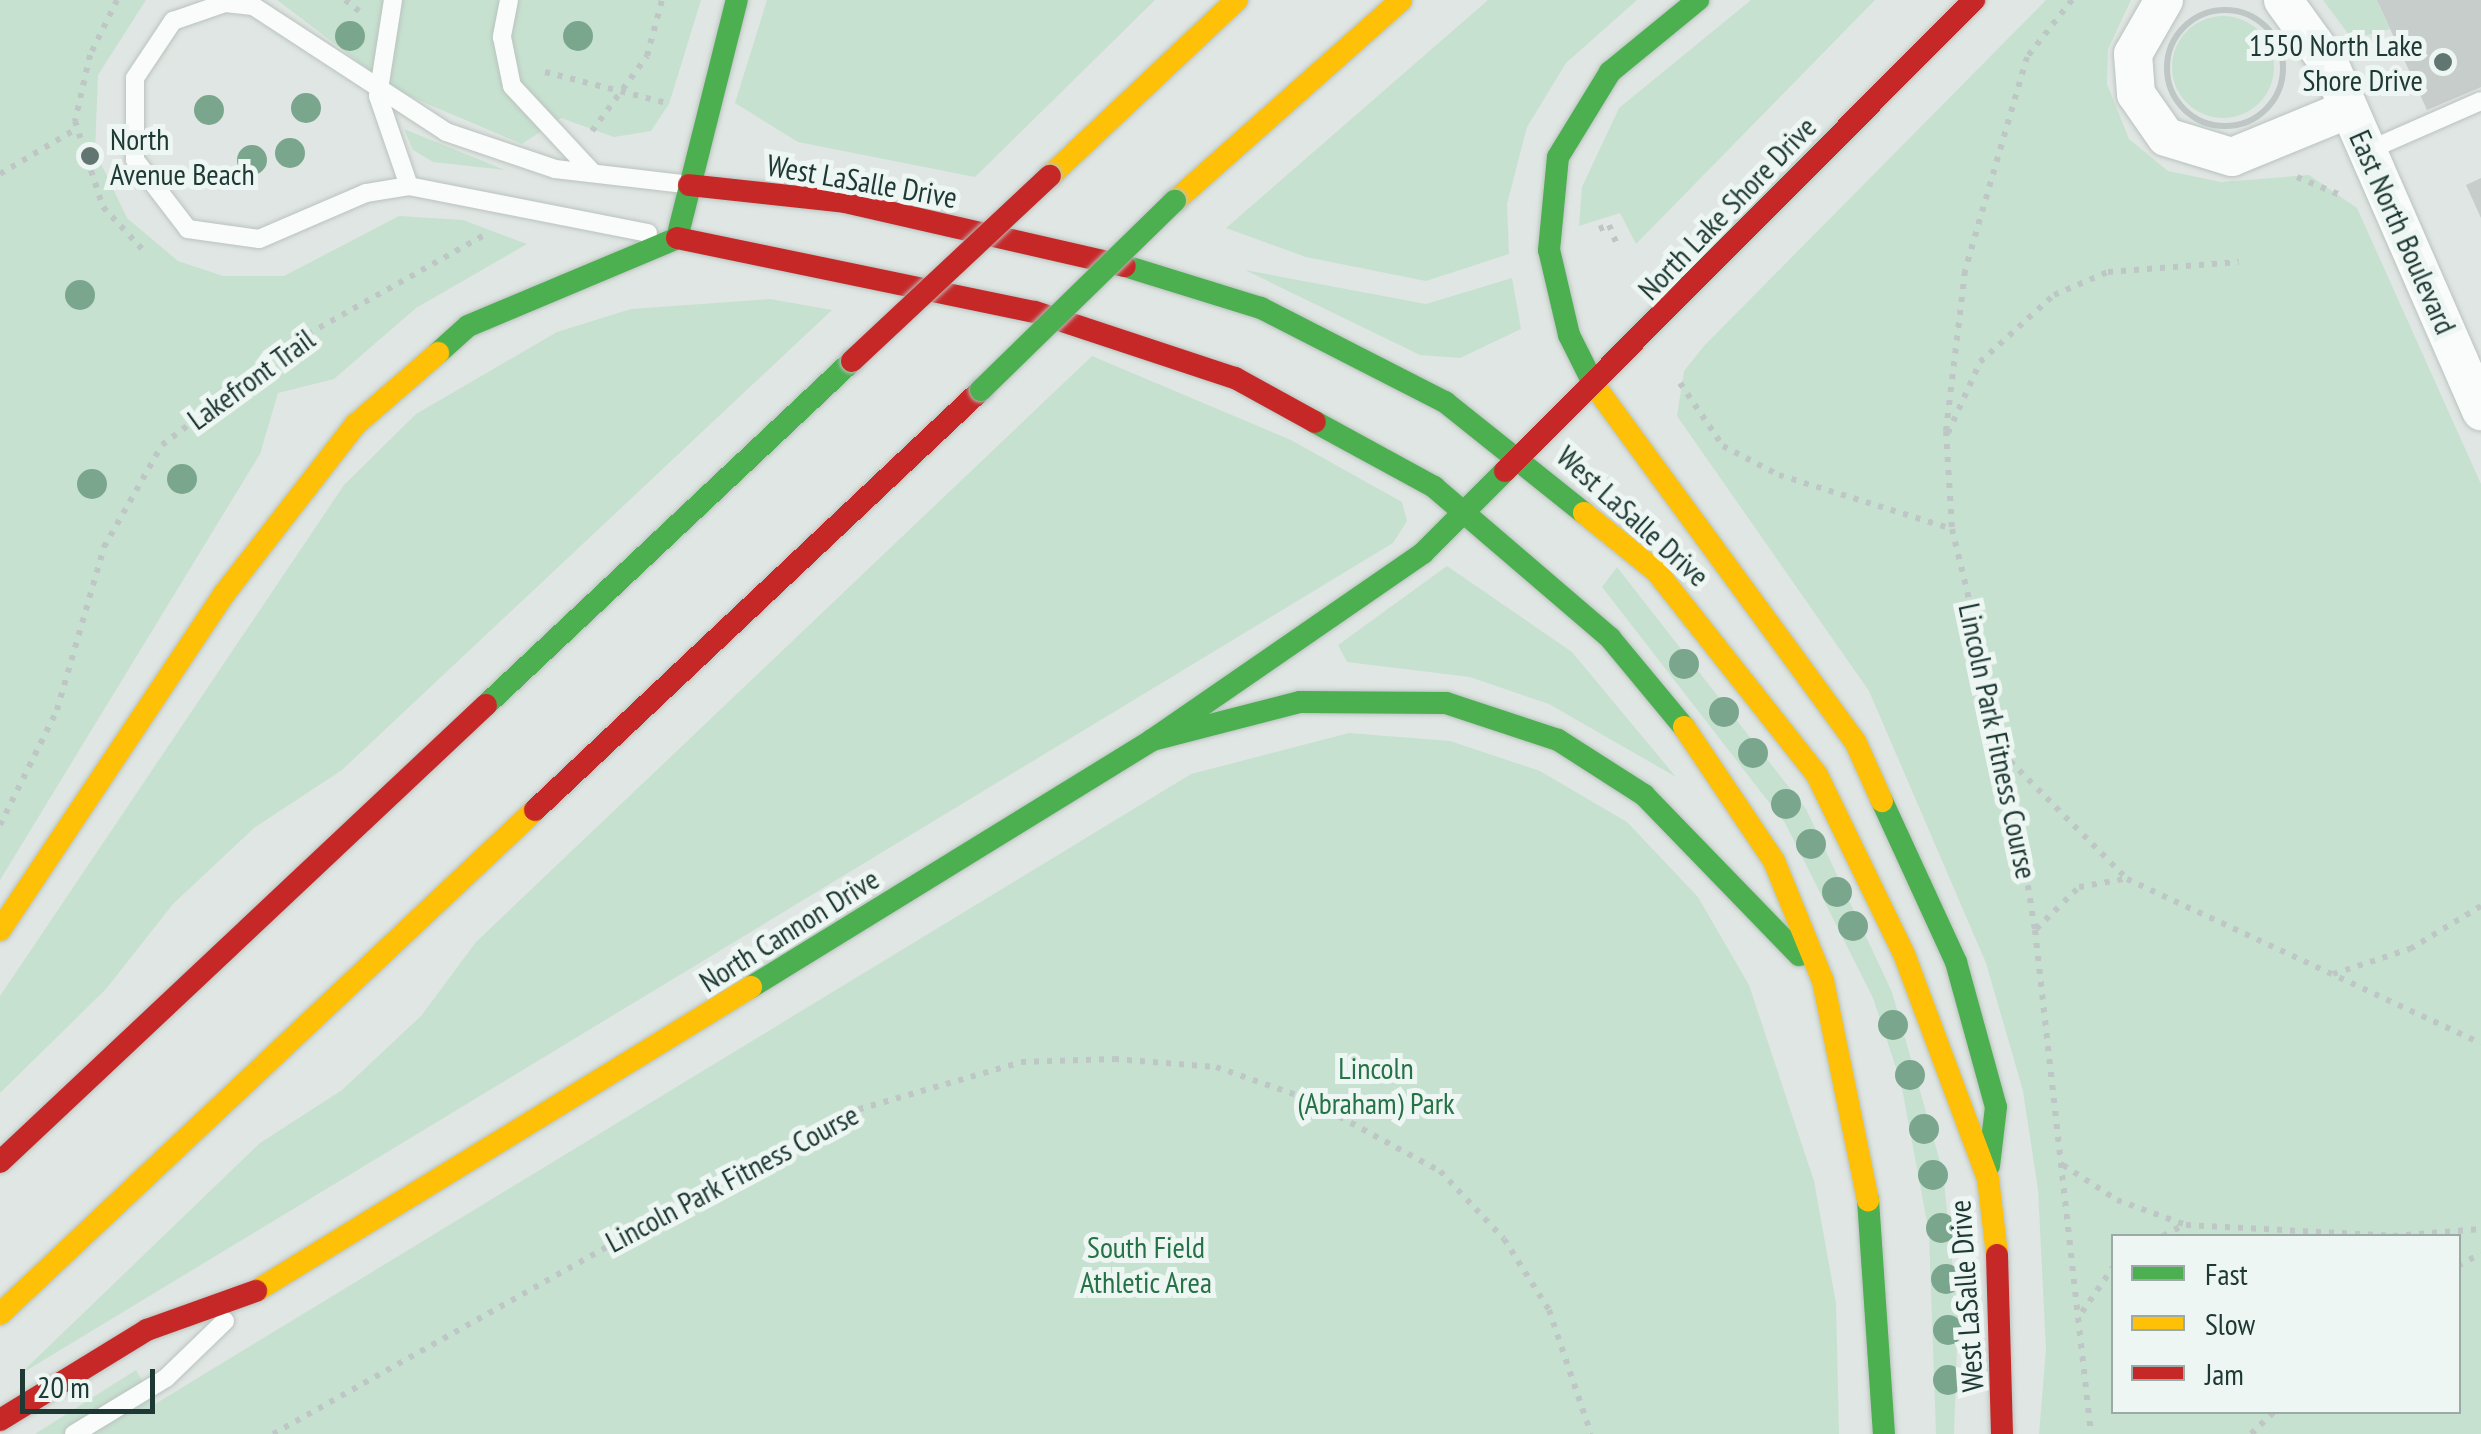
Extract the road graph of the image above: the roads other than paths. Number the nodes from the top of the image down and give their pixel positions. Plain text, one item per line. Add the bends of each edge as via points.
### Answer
1 (393, 0) edge
2 (509, 0) edge
3 (737, 0) edge
4 (1236, 0) edge
5 (1401, 0) edge
6 (1698, 0) edge
7 (1974, 0) edge
8 (2164, 0) edge
9 (2283, 0) edge
10 (378, 96) junction
11 (2481, 101) edge
12 (2349, 108) junction
13 (2367, 151) junction
14 (594, 173) junction
15 (689, 185) junction
16 (409, 186) junction
17 (678, 238) junction
18 (1594, 385) junction
19 (2481, 412) edge
20 (1524, 459) junction
21 (1468, 513) junction
22 (1152, 740) junction
23 (0, 930) edge
24 (1823, 981) junction
25 (0, 1162) edge
26 (1988, 1179) junction
27 (256, 1291) junction
28 (0, 1314) edge
29 (0, 1420) edge
30 (74, 1434) edge
31 (1884, 1434) edge
32 (2002, 1434) edge

1 - 10 lane
2 - 14 lane via 504,62 521,103
3 - 15 main road
4 - 25 main road, bridge
5 - 28 main road, bridge via 1175,200 982,390
6 - 18 main road via 1610,72 1558,157 1549,250 1569,334
7 - 18 main road, North Lake Shore Drive
8 - 12 street, East North Boulevard via 2133,54 2136,94 2166,138 2232,157
9 - 12 street, East North Boulevard via 2302,18
10 - 14 lane via 507,157
10 - 16 lane
10 - 16 lane via 285,25 225,3 173,21 149,47 135,78 136,160 188,229 232,242
11 - 13 lane
12 - 13 street, East North Boulevard
13 - 19 street, East North Boulevard
14 - 15 lane
15 - 17 main road
15 - 20 main road, West LaSalle Drive via 844,202 1196,284 1353,350
16 - 17 lane
17 - 21 main road via 1035,312 1235,378 1368,446
17 - 23 main road via 468,326 355,425 224,594
18 - 20 main road, North Lake Shore Drive
18 - 26 main road via 1854,741 1956,962 1996,1106
20 - 21 main road, North Cannon Drive
20 - 26 main road, West LaSalle Drive via 1693,609 1818,775 1904,954
21 - 22 main road, North Cannon Drive
21 - 24 main road via 1578,607 1675,714 1774,861
22 - 24 main road via 1300,702 1446,703 1558,740 1644,796
22 - 27 main road, North Cannon Drive
24 - 31 main road via 1874,1231
26 - 32 main road, West LaSalle Drive via 2004,1322
27 - 29 main road via 147,1330
27 - 30 lane, North Cannon Drive via 166,1378

